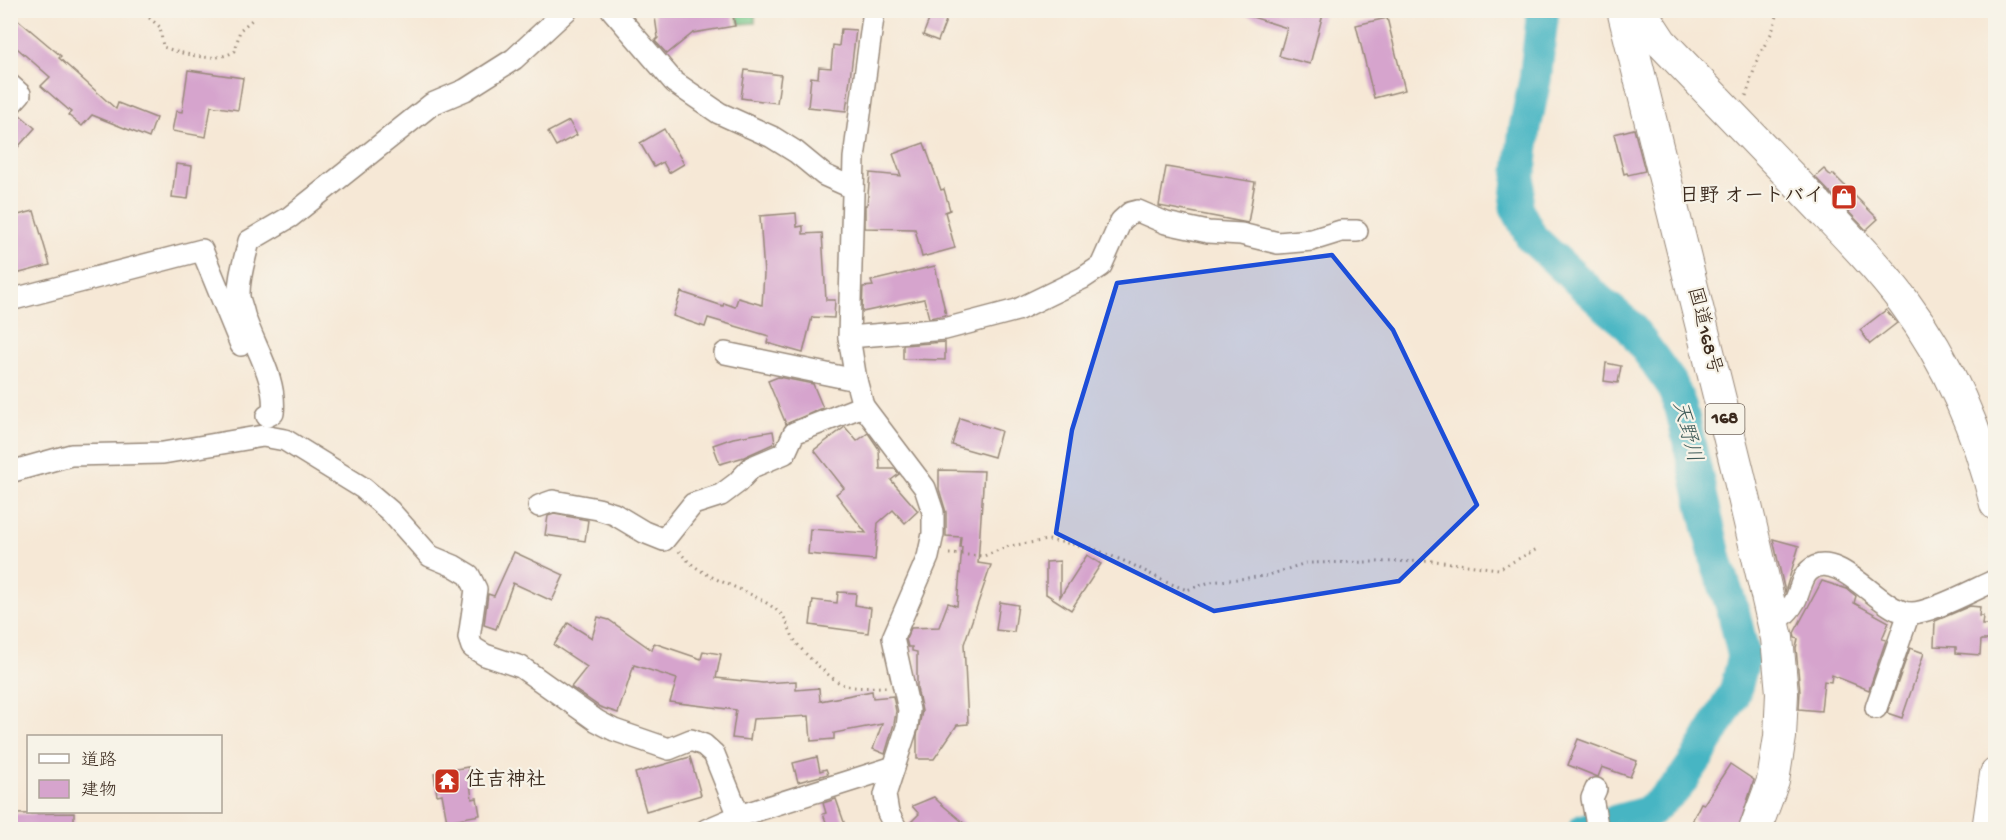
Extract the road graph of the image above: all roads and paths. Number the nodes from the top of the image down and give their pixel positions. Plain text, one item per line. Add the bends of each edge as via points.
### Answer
1 (140, 10) edge
2 (567, 10) edge
3 (612, 10) edge
4 (874, 10) edge
5 (1623, 10) edge
6 (1640, 10) edge
7 (1779, 10) edge
8 (253, 19) dead end
9 (10, 85) edge
10 (10, 105) edge
11 (1736, 119) junction
12 (853, 188) junction
13 (1357, 231) dead end
14 (12, 294) edge
15 (849, 337) junction
16 (725, 353) dead end
17 (856, 380) junction
18 (863, 406) junction
19 (265, 426) junction
20 (10, 472) edge
21 (1995, 504) edge
22 (539, 506) dead end
23 (668, 535) junction
24 (1537, 549) dead end
25 (930, 550) junction
26 (1995, 580) edge
27 (1909, 613) junction
28 (1774, 624) junction
29 (904, 688) junction
30 (1876, 708) dead end
31 (894, 767) junction
32 (1995, 774) edge
33 (1595, 799) dead end
34 (739, 816) junction
35 (706, 830) edge
36 (897, 830) edge
37 (1598, 830) edge
38 (1755, 830) edge
39 (1988, 830) edge

1 - 8 path via 160,27 163,47 188,55 225,57 235,51 240,30
2 - 19 street via 514,59 465,90 432,104 290,217 249,241 239,298 275,398 273,413
3 - 12 street via 674,82 719,113 772,137 824,175
4 - 12 street
5 - 28 highway, 国道168号 / 168
6 - 11 highway via 1661,42
7 - 11 path
9 - 10 street via 20,94
11 - 21 highway via 1872,262 1905,303 1954,386 1973,427
12 - 15 street
13 - 15 street via 1278,243 1166,223 1138,211 1121,221 1101,266 1017,310 945,329
14 - 19 street via 202,250 261,393
15 - 17 street
16 - 17 street
17 - 18 street
18 - 23 street via 794,433 785,453 752,467 721,495 693,504
18 - 25 street via 925,488 933,512
19 - 20 street via 163,453 71,455
19 - 34 street via 363,488 390,511 430,556 469,575 476,589 469,638 472,647 521,667 614,730 669,749 691,740 704,745 714,754
22 - 23 street via 553,501 598,509 664,540
23 - 29 path via 686,559 712,578 752,594 784,616 803,652 844,686
24 - 25 path via 1499,569 1435,561 1306,563 1266,576 1210,582 1187,590 1089,547 1048,540 1009,546 984,556
25 - 29 street via 893,638
26 - 27 street via 1976,591
27 - 28 street via 1878,598 1846,572 1820,565 1809,571 1793,604
27 - 30 street
28 - 38 highway, 国道168号 / 168 via 1782,693 1780,737 1773,781
29 - 31 street via 909,710 907,727
31 - 34 street
31 - 36 street via 885,795
32 - 39 highway
33 - 37 street
34 - 35 street

